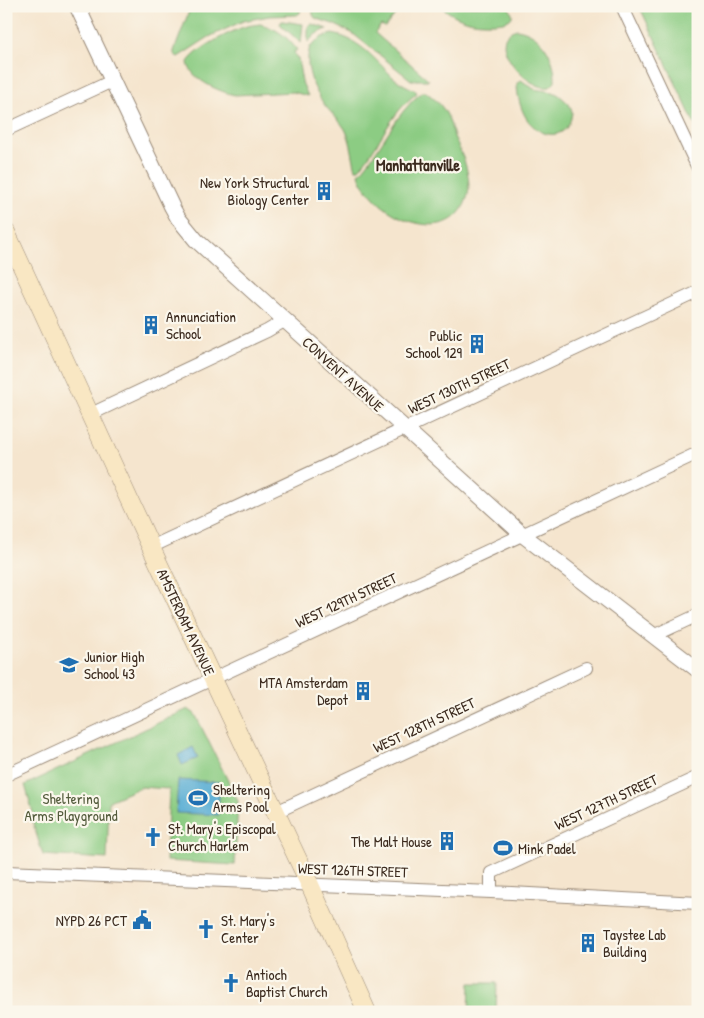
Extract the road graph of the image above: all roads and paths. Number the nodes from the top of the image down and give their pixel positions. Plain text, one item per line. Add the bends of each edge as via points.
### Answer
1 (77, 6) edge
2 (622, 6) edge
3 (112, 81) junction
4 (6, 130) edge
5 (698, 168) edge
6 (6, 232) edge
7 (698, 292) edge
8 (284, 321) junction
9 (91, 414) junction
10 (405, 429) junction
11 (698, 453) edge
12 (523, 535) junction
13 (151, 547) junction
14 (698, 615) edge
15 (653, 636) junction
16 (586, 668) dead end
17 (698, 670) edge
18 (213, 680) junction
19 (6, 775) edge
20 (698, 777) edge
21 (276, 812) junction
22 (6, 872) edge
23 (310, 885) junction
24 (491, 892) junction
25 (698, 903) edge
26 (367, 1012) edge

1 - 3 street, CONVENT AVENUE
2 - 5 street
3 - 4 street
3 - 8 street, CONVENT AVENUE via 178,218 196,240
6 - 9 main road, AMSTERDAM AVENUE
7 - 10 street, WEST 130TH STREET
8 - 9 street
8 - 10 street, CONVENT AVENUE
9 - 13 main road, AMSTERDAM AVENUE
10 - 12 street, CONVENT AVENUE
10 - 13 street, WEST 130TH STREET
11 - 12 street, WEST 129TH STREET
12 - 15 street, CONVENT AVENUE
12 - 18 street, WEST 129TH STREET
13 - 18 main road, AMSTERDAM AVENUE
14 - 15 street
15 - 17 street, CONVENT AVENUE
16 - 21 street, WEST 128TH STREET
18 - 19 street, WEST 129TH STREET
18 - 21 main road, AMSTERDAM AVENUE
20 - 24 street, WEST 127TH STREET via 491,873
21 - 23 main road, AMSTERDAM AVENUE
22 - 23 street, WEST 126TH STREET
23 - 24 street, WEST 126TH STREET
23 - 26 main road, AMSTERDAM AVENUE
24 - 25 street, WEST 126TH STREET

